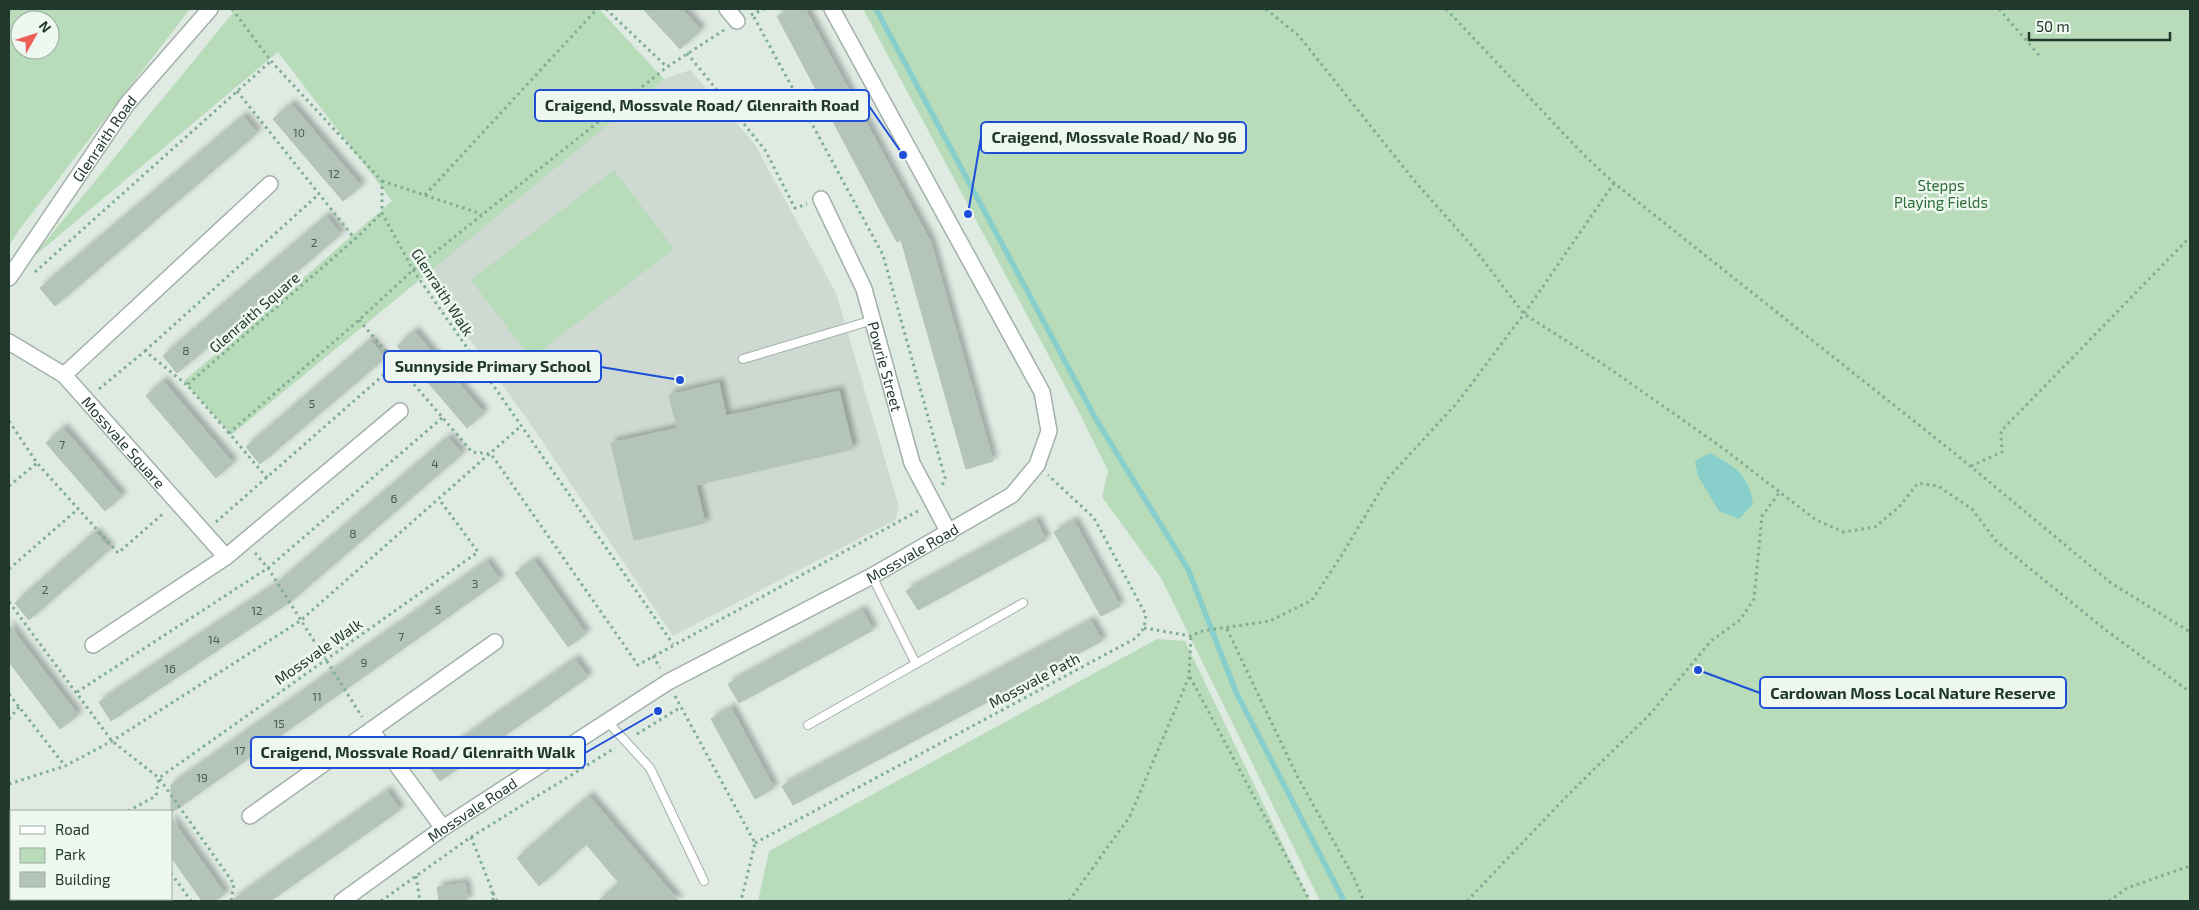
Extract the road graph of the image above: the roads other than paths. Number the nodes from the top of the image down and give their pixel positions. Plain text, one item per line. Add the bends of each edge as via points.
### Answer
1 (210, 9) edge
2 (727, 9) edge
3 (832, 9) edge
4 (737, 21) road end
5 (270, 184) dead end
6 (821, 198) road end
7 (9, 278) edge
8 (872, 320) junction
9 (9, 342) edge
10 (743, 359) dead end
11 (64, 375) junction
12 (400, 411) dead end
13 (949, 533) junction
14 (226, 557) junction
15 (872, 576) junction
16 (1023, 603) dead end
17 (495, 642) dead end
18 (92, 645) dead end
19 (916, 664) junction
20 (607, 721) junction
21 (808, 725) dead end
22 (371, 730) junction
23 (250, 816) dead end
24 (443, 828) junction
25 (704, 881) dead end
26 (342, 901) edge

1 - 7 street, Glenraith Road via 127,104
2 - 4 street
3 - 13 street, Mossvale Road via 1042,392 1049,431 1037,465 1012,495
5 - 11 street
6 - 8 street, Powrie Street via 864,289
8 - 10 lane
8 - 13 street, Powrie Street via 912,463
9 - 11 street, Mossvale Square
11 - 14 street, Mossvale Square
12 - 14 street
13 - 15 street, Mossvale Road
14 - 18 street
15 - 19 lane
15 - 20 street, Mossvale Road via 668,682
16 - 19 lane
17 - 22 street
19 - 21 lane
20 - 24 street, Mossvale Road
20 - 25 lane via 650,768
22 - 23 street
22 - 24 street
24 - 26 street, Mossvale Road

